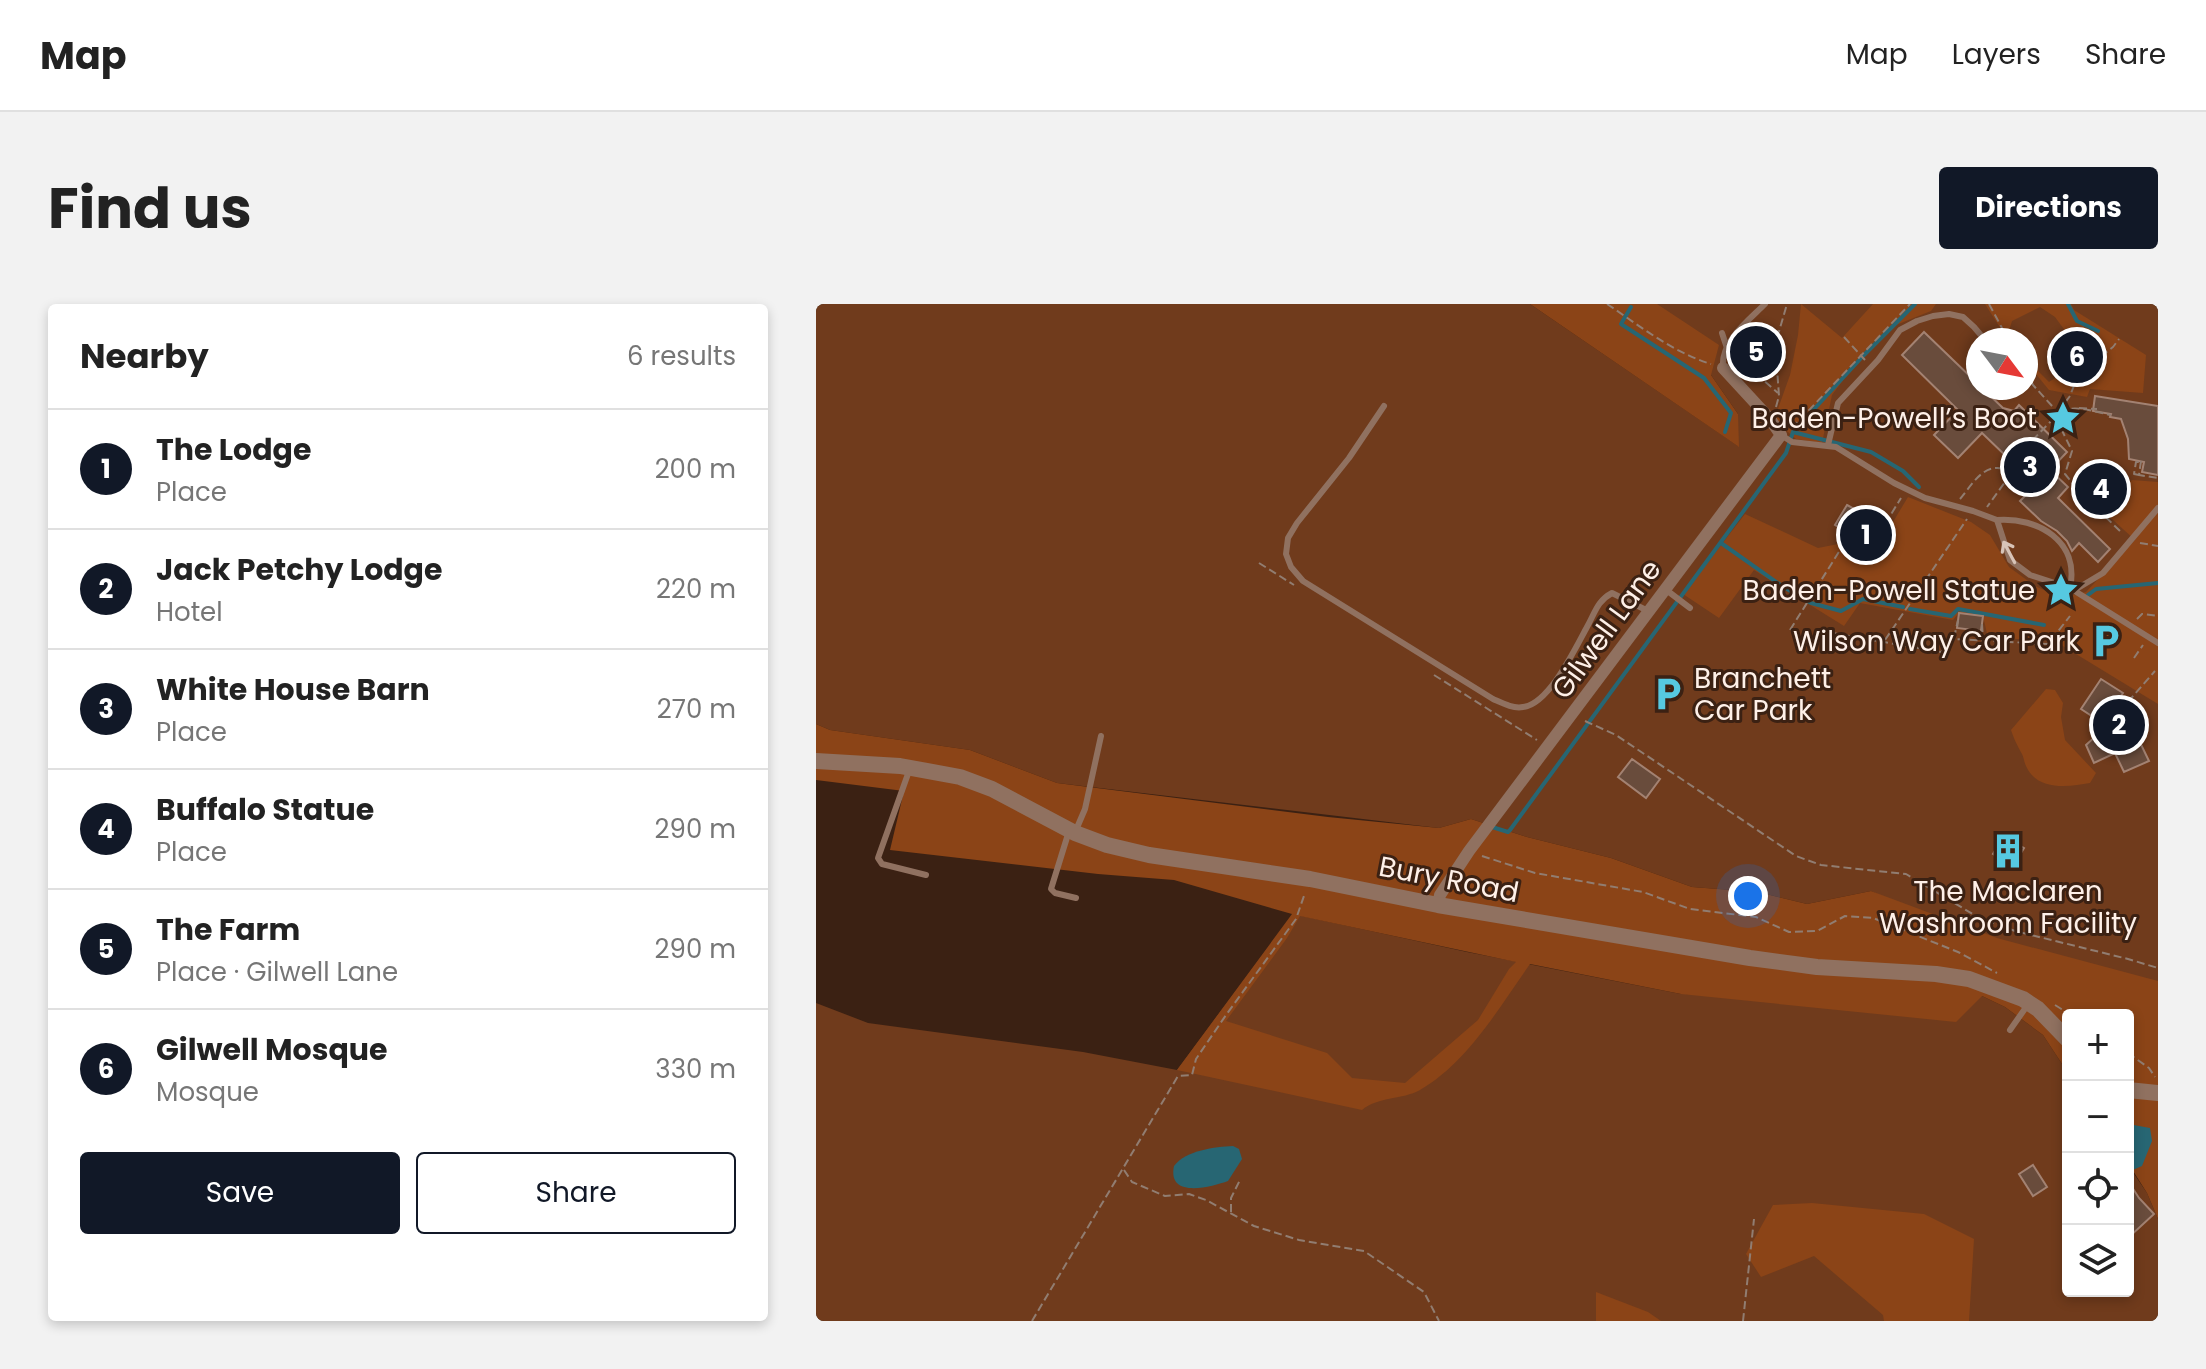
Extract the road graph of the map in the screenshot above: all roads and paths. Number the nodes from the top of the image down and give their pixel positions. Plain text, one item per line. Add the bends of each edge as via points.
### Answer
1 (1607, 304) edge
2 (1765, 304) edge
3 (1787, 304) edge
4 (1910, 304) edge
5 (1991, 305) edge
6 (1750, 319) junction
7 (1781, 328) junction
8 (1975, 328) edge
9 (2002, 328) edge
10 (1722, 333) dead end
11 (1844, 337) dead end
12 (2119, 339) dead end
13 (1763, 346) junction
14 (1727, 348) junction
15 (1774, 354) junction
16 (1861, 356) junction
17 (1865, 360) dead end
18 (1723, 368) junction
19 (2038, 390) edge
20 (1778, 393) junction
21 (1384, 406) dead end
22 (2075, 409) junction
23 (2097, 409) dead end
24 (2057, 412) junction
25 (2111, 415) dead end
26 (2055, 418) junction
27 (1770, 419) junction
28 (1781, 435) junction
29 (1828, 441) junction
30 (2024, 449) dead end
31 (2012, 462) dead end
32 (2141, 462) dead end
33 (2004, 469) junction
34 (2158, 478) edge
35 (1906, 489) junction
36 (1954, 506) junction
37 (2158, 508) edge
38 (1973, 511) junction
39 (1982, 514) junction
40 (1857, 519) dead end
41 (1997, 520) junction
42 (1885, 524) junction
43 (1851, 528) dead end
44 (1847, 539) junction
45 (2131, 542) junction
46 (2158, 546) edge
47 (1665, 589) junction
48 (2072, 589) junction
49 (1690, 608) dead end
50 (1648, 611) junction
51 (2070, 616) dead end
52 (2158, 616) edge
53 (1958, 620) dead end
54 (1982, 624) dead end
55 (2132, 627) junction
56 (1790, 630) dead end
57 (1821, 631) dead end
58 (2148, 637) junction
59 (1954, 639) junction
60 (1884, 641) junction
61 (1982, 641) junction
62 (2158, 643) edge
63 (2134, 658) dead end
64 (2155, 671) dead end
65 (2120, 711) dead end
66 (1589, 723) dead end
67 (1101, 736) dead end
68 (816, 761) edge
69 (910, 767) junction
70 (1072, 832) junction
71 (1469, 851) junction
72 (926, 875) dead end
73 (1310, 879) junction
74 (1076, 898) dead end
75 (1438, 905) junction
76 (2158, 968) edge
77 (2000, 975) dead end
78 (2049, 1001) dead end
79 (2029, 1003) junction
80 (2062, 1009) edge
81 (2010, 1030) dead end
82 (2062, 1034) edge
83 (2134, 1057) edge
84 (2158, 1081) edge
85 (2134, 1091) edge
86 (2158, 1093) edge
87 (1124, 1169) junction
88 (1240, 1180) dead end
89 (1231, 1213) junction
90 (1754, 1219) dead end
91 (1032, 1321) edge
92 (1439, 1321) edge
93 (1743, 1321) edge

1 - 18 path via 1684,354
2 - 6 lane
3 - 7 path
4 - 16 path
5 - 9 path
6 - 13 path via 1766,342
6 - 14 lane
7 - 13 path
7 - 15 path
8 - 29 lane via 1963,317 1949,314 1900,330 1838,403
10 - 14 lane
11 - 16 path
12 - 24 path via 2078,375
13 - 15 path
14 - 18 lane
15 - 20 path
15 - 20 path via 1766,368 1758,362 1756,367
16 - 17 path
16 - 28 path
18 - 27 street
19 - 24 path
20 - 27 path
21 - 50 lane via 1288,538 1286,554 1303,581 1493,699 1521,708 1545,695 1602,599 1612,593
22 - 23 path
22 - 24 path
22 - 25 path
24 - 26 path via 2052,414
26 - 30 path
26 - 45 path via 2072,451 2065,474
27 - 28 street
28 - 29 lane via 1792,442
28 - 47 street, Gilwell Lane
29 - 35 lane
31 - 33 path
32 - 34 path via 2139,475
33 - 36 path via 1985,470
33 - 39 path via 2005,482
35 - 36 lane
35 - 42 path
36 - 38 lane
37 - 45 lane
38 - 39 lane
38 - 60 path
39 - 41 lane
40 - 42 path via 1863,511
48 -> 41 lane via 2030,575 2010,560
41 - 48 lane via 2029,523 2061,542 2070,557
42 - 44 path via 1870,553
43 - 44 path
44 - 56 path
45 - 46 path
45 - 48 lane via 2103,573
47 - 49 lane
47 - 50 street, Gilwell Lane
48 - 55 lane
50 - 71 street, Gilwell Lane
51 - 61 path via 2048,644
52 - 55 path via 2142,614
53 - 59 path
54 - 61 path
55 - 58 lane
57 - 60 path
58 - 62 lane
58 - 63 path
59 - 60 path via 1941,652
59 - 61 path
64 - 65 path
66 - 76 path via 1616,735 1796,856 1821,865 1906,874 1976,916 2015,931
67 - 70 lane via 1085,809
68 - 69 street, Bury Road
69 - 70 street, Bury Road via 975,782
69 - 72 lane via 878,858 882,864
70 - 73 street, Bury Road via 1149,855
70 - 74 lane via 1051,889
71 - 75 street, Gilwell Lane
71 - 77 path via 1535,873 1643,892 1690,909 1756,917 1789,932 1817,931 1845,916 1873,918
73 - 75 street, Bury Road
73 - 87 path via 1296,919 1196,1059 1192,1075 1178,1076
75 - 79 street, Bury Road via 1750,958 1954,975
78 - 80 path
79 - 81 lane
79 - 82 street, Bury Road
83 - 84 path
85 - 86 street
87 - 89 path via 1143,1187 1165,1196 1189,1194
87 - 91 path
88 - 89 path
89 - 92 path via 1299,1240 1364,1251 1424,1292
90 - 93 path

